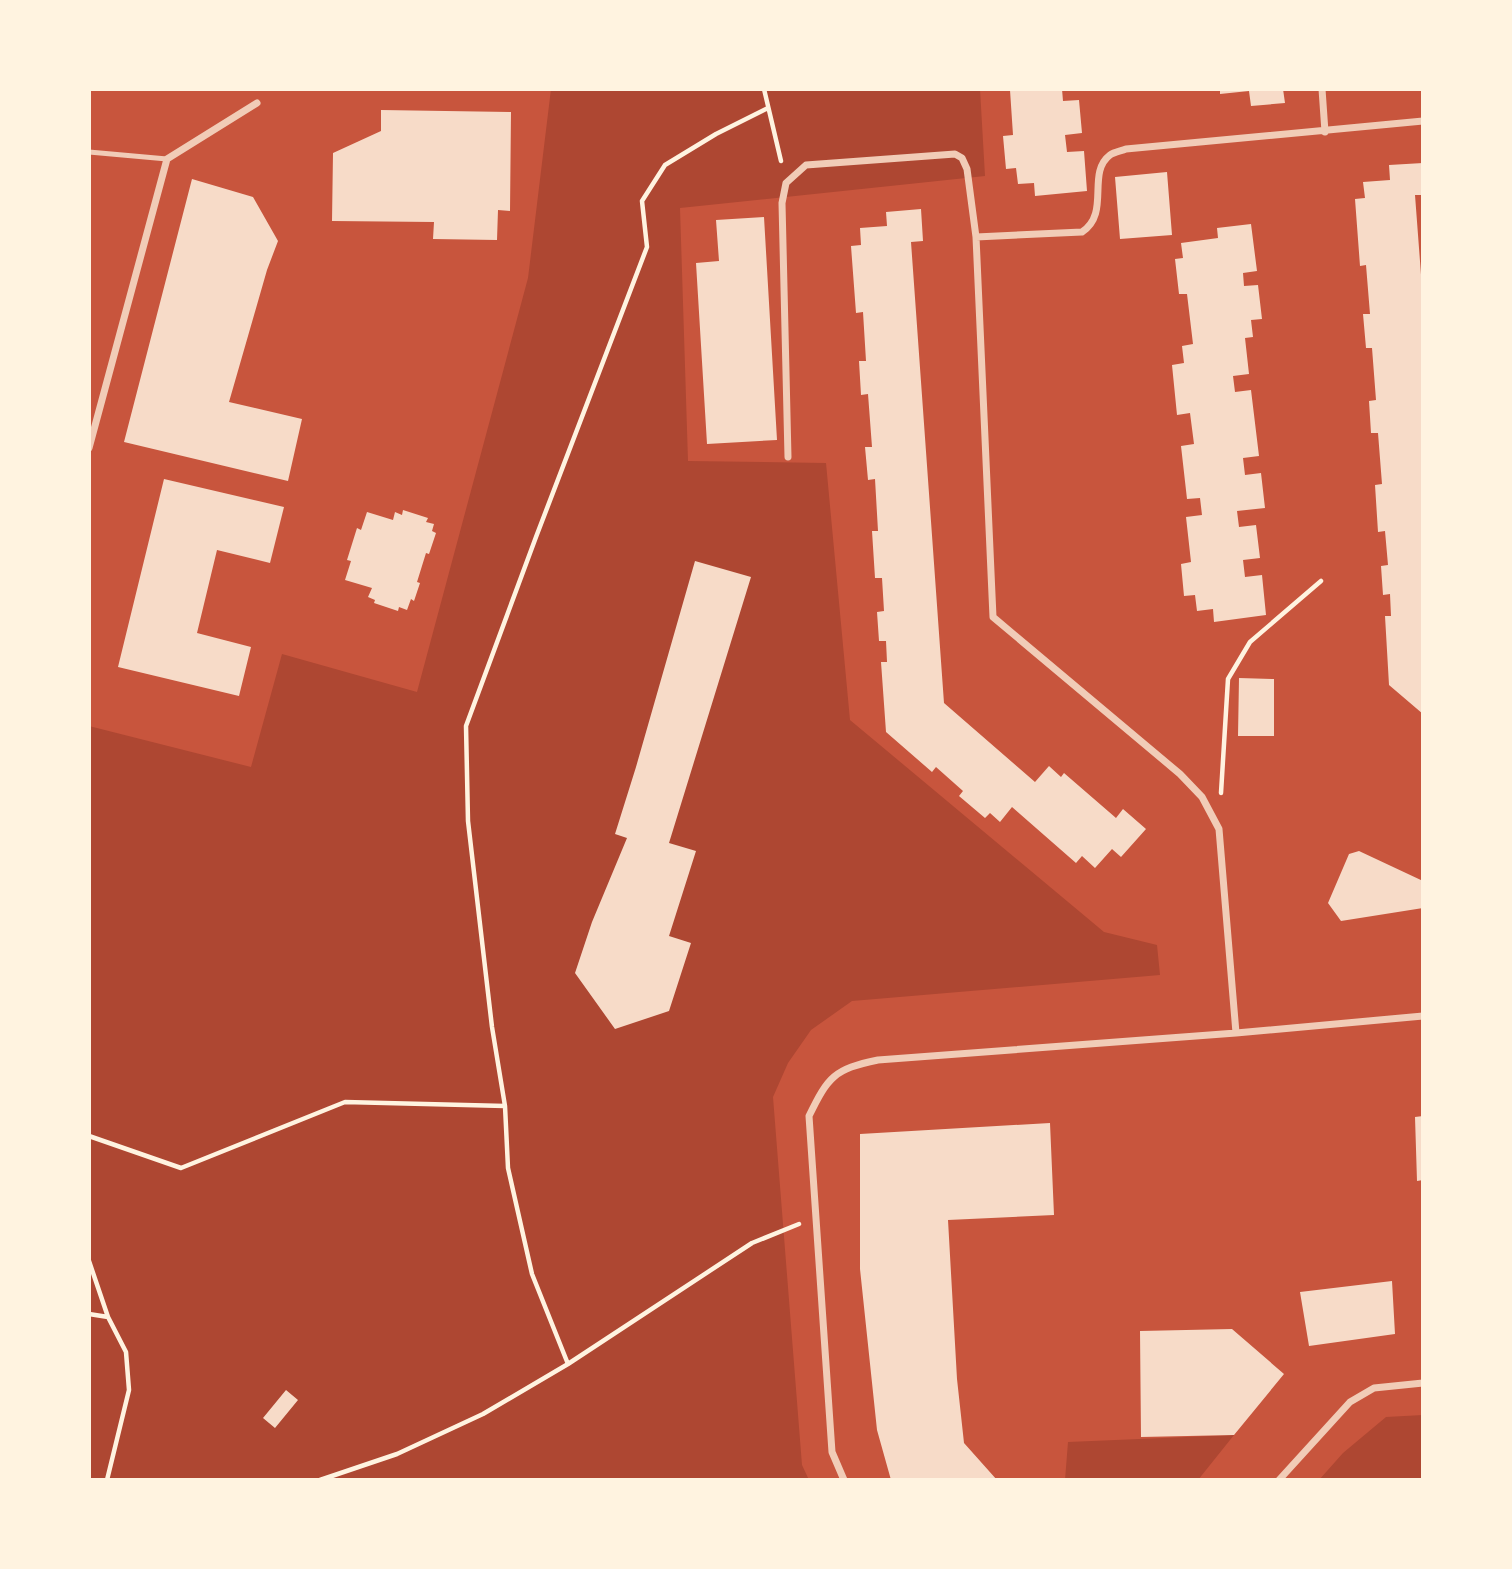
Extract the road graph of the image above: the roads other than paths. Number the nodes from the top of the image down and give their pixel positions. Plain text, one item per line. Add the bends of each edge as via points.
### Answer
1 (1322, 89) edge
2 (257, 103) dead end
3 (1423, 121) edge
4 (1325, 132) junction
5 (89, 152) edge
6 (167, 159) junction
7 (976, 237) junction
8 (89, 448) edge
9 (788, 457) dead end
10 (1423, 1016) edge
11 (1236, 1033) junction
12 (1423, 1383) edge
13 (844, 1480) edge
14 (1279, 1480) edge

1 - 4 street
2 - 6 street
3 - 4 street
4 - 7 street via 1118,151 1100,166 1096,219 1082,232
5 - 6 lane
6 - 8 street
7 - 9 street via 967,169 955,154 806,165 786,183 782,203
7 - 11 street via 993,617 1202,797 1219,829
10 - 11 street
11 - 13 street via 877,1060 850,1065 824,1084 809,1116 832,1452
12 - 14 street via 1374,1388 1350,1402

